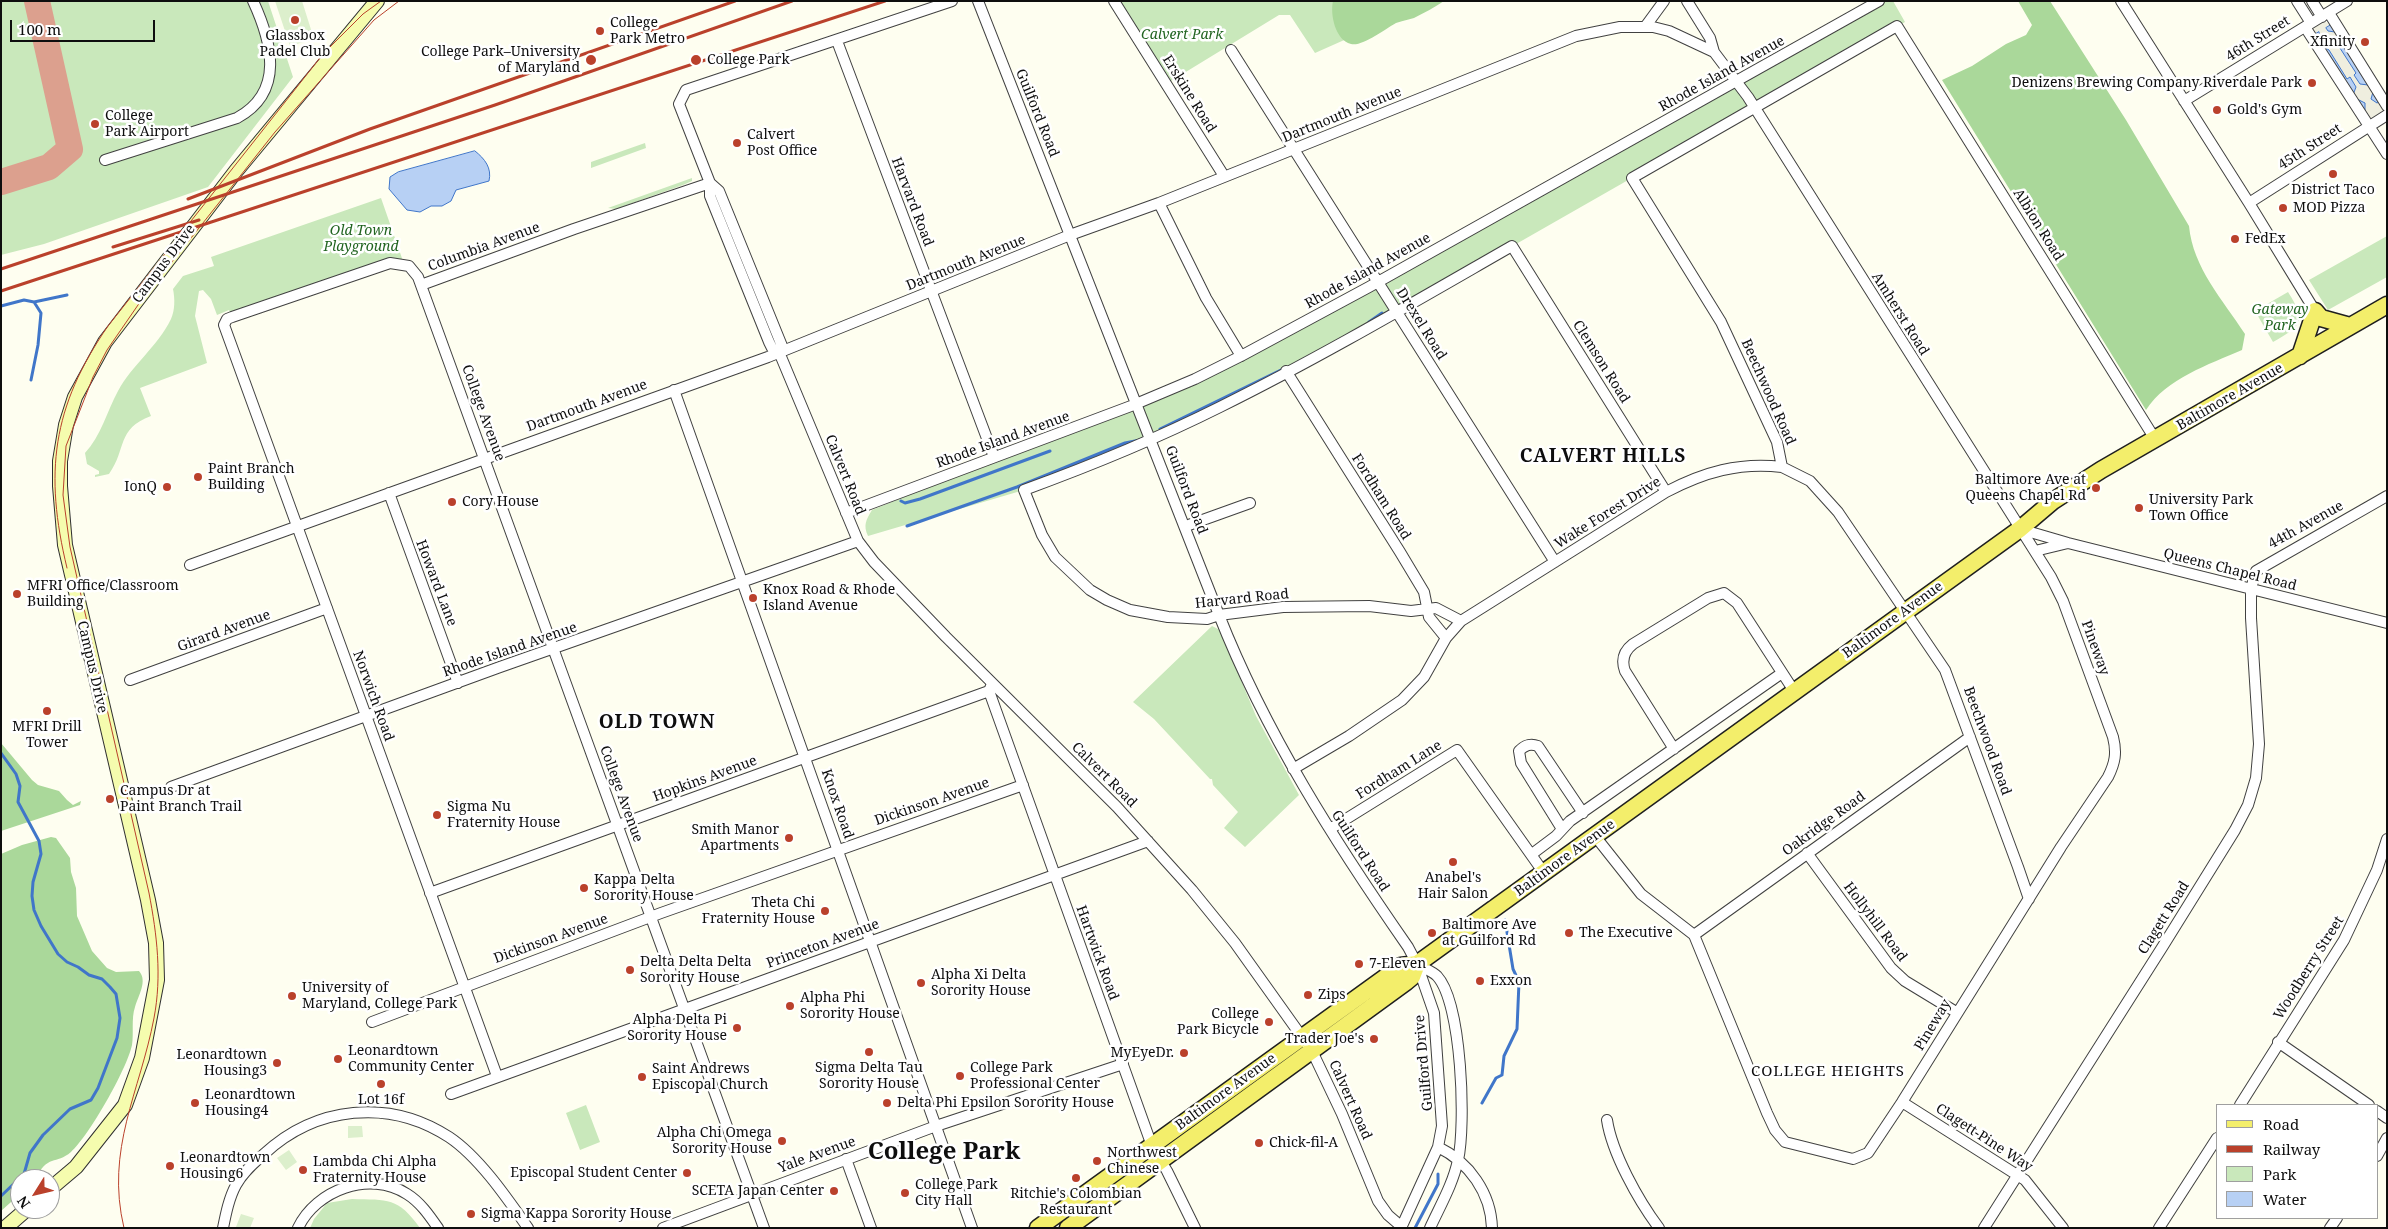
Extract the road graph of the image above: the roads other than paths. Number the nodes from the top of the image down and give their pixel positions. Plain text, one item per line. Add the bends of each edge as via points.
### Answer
1 (253, 1) edge
2 (377, 1) edge
3 (952, 1) edge
4 (978, 1) edge
5 (1114, 1) edge
6 (1664, 1) edge
7 (1687, 1) edge
8 (1880, 1) edge
9 (2121, 1) edge
10 (2297, 1) edge
11 (2312, 1) edge
12 (2347, 1) edge
13 (2325, 15) junction
14 (2308, 25) junction
15 (1646, 27) junction
16 (837, 41) junction
17 (1231, 50) dead end
18 (1714, 52) junction
19 (1737, 82) junction
20 (2184, 102) junction
21 (2387, 106) edge
22 (1754, 108) junction
23 (2387, 115) edge
24 (2367, 127) junction
25 (1294, 150) junction
26 (2387, 154) edge
27 (106, 160) dead end
28 (1224, 176) junction
29 (710, 183) junction
30 (1159, 203) junction
31 (2249, 203) junction
32 (1070, 235) junction
33 (1378, 282) junction
34 (421, 285) junction
35 (932, 292) junction
36 (2387, 305) edge
37 (2315, 311) junction
38 (1397, 312) junction
39 (224, 325) joint
40 (2350, 326) junction
41 (779, 352) junction
42 (1241, 356) junction
43 (2300, 356) junction
44 (1286, 371) junction
45 (674, 390) junction
46 (1137, 404) junction
47 (1151, 439) junction
48 (2155, 439) junction
49 (484, 458) junction
50 (994, 458) junction
51 (1782, 466) junction
52 (1666, 492) junction
53 (389, 493) junction
54 (2387, 496) edge
55 (1250, 503) dead end
56 (846, 513) junction
57 (1186, 526) junction
58 (297, 528) junction
59 (2022, 531) junction
60 (858, 541) junction
61 (2068, 543) junction
62 (2035, 551) junction
63 (1555, 562) junction
64 (190, 565) dead end
65 (741, 582) junction
66 (2251, 589) junction
67 (327, 608) junction
68 (1427, 609) junction
69 (1905, 611) junction
70 (1219, 615) junction
71 (1461, 621) junction
72 (2387, 623) edge
73 (1446, 638) junction
74 (553, 649) junction
75 (1782, 673) junction
76 (130, 680) dead end
77 (458, 683) junction
78 (990, 686) junction
79 (1794, 692) junction
80 (366, 715) junction
81 (1970, 737) junction
82 (1674, 749) junction
83 (806, 757) junction
84 (1293, 769) junction
85 (1023, 785) junction
86 (171, 786) dead end
87 (1583, 813) junction
88 (618, 825) junction
89 (1562, 829) junction
90 (1330, 830) junction
91 (1595, 836) junction
92 (2387, 839) edge
93 (1148, 841) junction
94 (838, 850) junction
95 (1532, 854) junction
96 (1807, 854) junction
97 (1544, 873) junction
98 (1054, 874) junction
99 (430, 893) junction
100 (2029, 900) junction
101 (651, 917) junction
102 (1694, 935) junction
103 (871, 942) junction
104 (1417, 964) junction
105 (464, 986) junction
106 (684, 1008) junction
107 (1956, 1012) junction
108 (372, 1022) dead end
109 (1302, 1037) junction
110 (2278, 1042) junction
111 (1312, 1051) junction
112 (1123, 1064) junction
113 (497, 1076) junction
114 (451, 1094) dead end
115 (1902, 1102) junction
116 (2241, 1104) edge
117 (2368, 1104) edge
118 (1607, 1120) dead end
119 (936, 1126) junction
120 (2387, 1138) edge
121 (2216, 1140) edge
122 (1152, 1146) junction
123 (1438, 1147) junction
124 (2378, 1154) edge
125 (846, 1159) junction
126 (1458, 1159) junction
127 (1161, 1160) junction
128 (2016, 1174) junction
129 (60, 1181) edge
130 (752, 1194) junction
131 (15, 1219) edge
132 (1402, 1227) edge
133 (4, 1228) edge
134 (222, 1228) edge
135 (298, 1228) edge
136 (438, 1228) edge
137 (528, 1228) edge
138 (663, 1228) edge
139 (764, 1228) edge
140 (871, 1228) edge
141 (972, 1228) edge
142 (1038, 1228) edge
143 (1068, 1228) edge
144 (1195, 1228) edge
145 (1430, 1228) edge
146 (1492, 1228) edge
147 (1659, 1228) edge
148 (1984, 1228) edge
149 (2063, 1228) edge
150 (2159, 1228) edge

1 - 27 street via 271,64 266,90 258,102 237,118
2 - 129 main road, Campus Drive via 236,171 105,342 75,397 66,425 60,461 65,545 148,900 156,944 157,980 144,1050 125,1105 76,1167
3 - 16 street
4 - 32 street, Guilford Road
5 - 28 street, Erskine Road
6 - 15 street
7 - 18 street via 1710,38
8 - 19 street, Rhode Island Avenue
9 - 20 street
10 - 14 street
11 - 13 street
12 - 13 street, 46th Street
13 - 14 street, 46th Street
13 - 21 street
14 - 20 street, 46th Street
14 - 24 street
15 - 18 street, Dartmouth Avenue via 1669,31
15 - 25 street, Dartmouth Avenue via 1620,27 1576,36
16 - 29 street, Calvert Road via 690,88 680,97 684,120
16 - 35 street, Harvard Road
17 - 25 street, Drexel Road
18 - 19 street, Dartmouth Avenue
19 - 22 street, Amherst Road
19 - 33 street, Rhode Island Avenue
20 - 31 street
22 - 48 street, Albion Road via 1897,26
22 - 51 street, Beechwood Road via 1632,178 1721,322 1777,442
22 - 59 street, Amherst Road
23 - 24 street, 45th Street
24 - 26 street
24 - 31 street, 45th Street
25 - 28 street, Dartmouth Avenue
25 - 33 street, Drexel Road
28 - 30 street, Dartmouth Avenue
29 - 34 street, Columbia Avenue
29 - 41 street, Calvert Road via 710,196 769,342
30 - 32 street, Dartmouth Avenue
30 - 42 street via 1206,298
31 - 37 street
32 - 35 street, Dartmouth Avenue
32 - 46 street, Guilford Road
33 - 38 street, Drexel Road
33 - 42 street, Rhode Island Avenue
34 - 39 street, Columbia Avenue via 409,266 390,263 232,317
34 - 49 street, College Avenue
35 - 41 street, Dartmouth Avenue
35 - 50 street, Harvard Road
36 - 40 main road, Baltimore Avenue
37 - 40 main road via 2321,318
37 - 43 main road
38 - 44 street
38 - 52 street, Clemson Road via 1512,246
38 - 63 street, Drexel Road
39 - 58 street, Norwich Road
40 - 43 main road, Baltimore Avenue
41 - 45 street, Dartmouth Avenue
41 - 56 street, Calvert Road
42 - 46 street, Rhode Island Avenue
43 - 48 main road, Baltimore Avenue
44 - 47 street
44 - 68 street, Fordham Road via 1424,592
45 - 49 street, Dartmouth Avenue
45 - 65 street, Knox Road
46 - 47 street, Guilford Road
46 - 50 street, Rhode Island Avenue
47 - 57 street, Guilford Road
47 - 70 street, Harvard Road via 1096,464 1024,490 1050,549 1064,567 1090,590 1121,607 1149,615 1207,619
48 - 59 main road, Baltimore Avenue via 2079,484
49 - 53 street, Dartmouth Avenue
49 - 74 street, College Avenue
50 - 56 street, Rhode Island Avenue
51 - 52 street, Wake Forest Drive via 1718,470
51 - 69 street, Beechwood Road via 1810,481 1838,512
52 - 63 street, Wake Forest Drive
53 - 58 street, Dartmouth Avenue
53 - 77 street, Howard Lane
54 - 66 street, 44th Avenue via 2262,566 2253,577
55 - 57 street
56 - 60 street, Calvert Road
57 - 70 street, Guilford Road
58 - 64 street, Dartmouth Avenue
58 - 67 street, Norwich Road
59 - 61 street, Queens Chapel Road
59 - 62 street, Pineway
59 - 69 main road, Baltimore Avenue
60 - 65 street, Rhode Island Avenue
60 - 78 street, Calvert Road
61 - 62 street, Queens Chapel Road
61 - 66 street, Queens Chapel Road
62 - 100 street, Pineway via 2060,593 2116,752 2108,777
63 - 71 street, Wake Forest Drive
65 - 74 street, Rhode Island Avenue
65 - 83 street, Knox Road
66 - 72 street, Queens Chapel Road
66 - 128 street, Clagett Road via 2260,744 2256,778 2248,805 2163,946
67 - 76 street, Girard Avenue
67 - 80 street, Norwich Road
68 - 70 street, Harvard Road via 1283,607
68 - 71 street via 1436,608
68 - 73 street via 1429,617
69 - 79 main road, Baltimore Avenue
69 - 81 street, Beechwood Road via 1945,670
70 - 84 street, Guilford Road via 1256,701
71 - 73 street, Wake Forest Drive
73 - 84 street via 1424,678 1402,700
74 - 77 street, Rhode Island Avenue
74 - 88 street, College Avenue
75 - 79 street
75 - 82 street, Baltimore Avenue
75 - 82 street via 1737,603 1724,593 1708,598 1628,648 1623,658 1625,672
77 - 80 street, Rhode Island Avenue
78 - 83 street, Hopkins Avenue
78 - 85 street, Hartwick Road
78 - 93 street, Calvert Road
79 - 91 main road, Baltimore Avenue
80 - 86 street, Rhode Island Avenue
80 - 99 street, Norwich Road
81 - 96 street, Oakridge Road
81 - 100 street, Beechwood Road
82 - 87 street, Baltimore Avenue
83 - 88 street, Hopkins Avenue
83 - 94 street, Knox Road
84 - 90 street, Guilford Road
85 - 94 street, Dickinson Avenue
85 - 98 street, Hartwick Road
87 - 89 street, Baltimore Avenue
87 - 89 street via 1538,746 1523,747 1519,752 1521,763
88 - 99 street, Hopkins Avenue
88 - 101 street, College Avenue
89 - 95 street, Baltimore Avenue
90 - 95 street, Fordham Lane via 1457,750
90 - 104 street, Guilford Road
91 - 97 main road, Baltimore Avenue
91 - 102 street, Pineway via 1641,894
92 - 110 street, Woodberry Street via 2377,870 2344,940
93 - 98 street, Princeton Avenue
93 - 109 street, Calvert Road via 1234,943
94 - 101 street, Dickinson Avenue
94 - 103 street, Knox Road
95 - 97 street, Fordham Lane
96 - 102 street, Oakridge Road
96 - 107 street, Hollyhill Road via 1891,968
97 - 104 main road, Baltimore Avenue
98 - 103 street, Princeton Avenue
98 - 112 street, Hartwick Road
99 - 105 street, Norwich Road
100 - 107 street, Pineway
101 - 105 street, Dickinson Avenue
101 - 106 street, College Avenue
102 - 115 street, Pineway via 1774,1130 1785,1142 1859,1158 1868,1153
103 - 106 street, Princeton Avenue
103 - 119 street, Knox Road
104 - 109 main road, Baltimore Avenue via 1401,966
104 - 111 main road, Baltimore Avenue via 1409,980
104 - 123 street, Guilford Drive via 1432,1002 1436,1023 1442,1112
104 - 126 street via 1438,978 1454,1020 1462,1111
105 - 108 street, Dickinson Avenue
105 - 113 street, Norwich Road
106 - 113 street, Princeton Avenue
106 - 130 street, College Avenue
107 - 115 street, Pineway
109 - 111 street, Calvert Road
109 - 122 main road, Baltimore Avenue
110 - 116 street, Woodberry Street
110 - 117 street
111 - 127 main road, Baltimore Avenue
111 - 132 street, Calvert Road via 1378,1201
112 - 119 street, Yale Avenue
112 - 122 street, Hartwick Road
113 - 114 street, Princeton Avenue
115 - 128 street, Clagett-Pine Way
118 - 147 street via 1608,1130 1630,1181
119 - 125 street, Yale Avenue
119 - 141 street, Knox Road
120 - 124 street
121 - 150 street
122 - 127 street, Hartwick Road
122 - 142 main road, Baltimore Avenue
123 - 126 street
123 - 132 street, Guilford Drive
125 - 130 street, Yale Avenue
125 - 140 street
126 - 145 street
126 - 146 street via 1483,1191 1491,1212
127 - 143 main road, Baltimore Avenue
127 - 144 street, Hartwick Road
128 - 148 street, Clagett Road
128 - 149 street, Clagett-Pine Way via 2032,1187
130 - 138 street, Yale Avenue
130 - 139 street, College Avenue
131 - 133 main road
134 - 137 street via 236,1184 278,1141 308,1124 356,1111 396,1114 433,1127 450,1137 477,1162
135 - 136 street via 307,1213 322,1199 340,1189 366,1184 405,1192 423,1207

